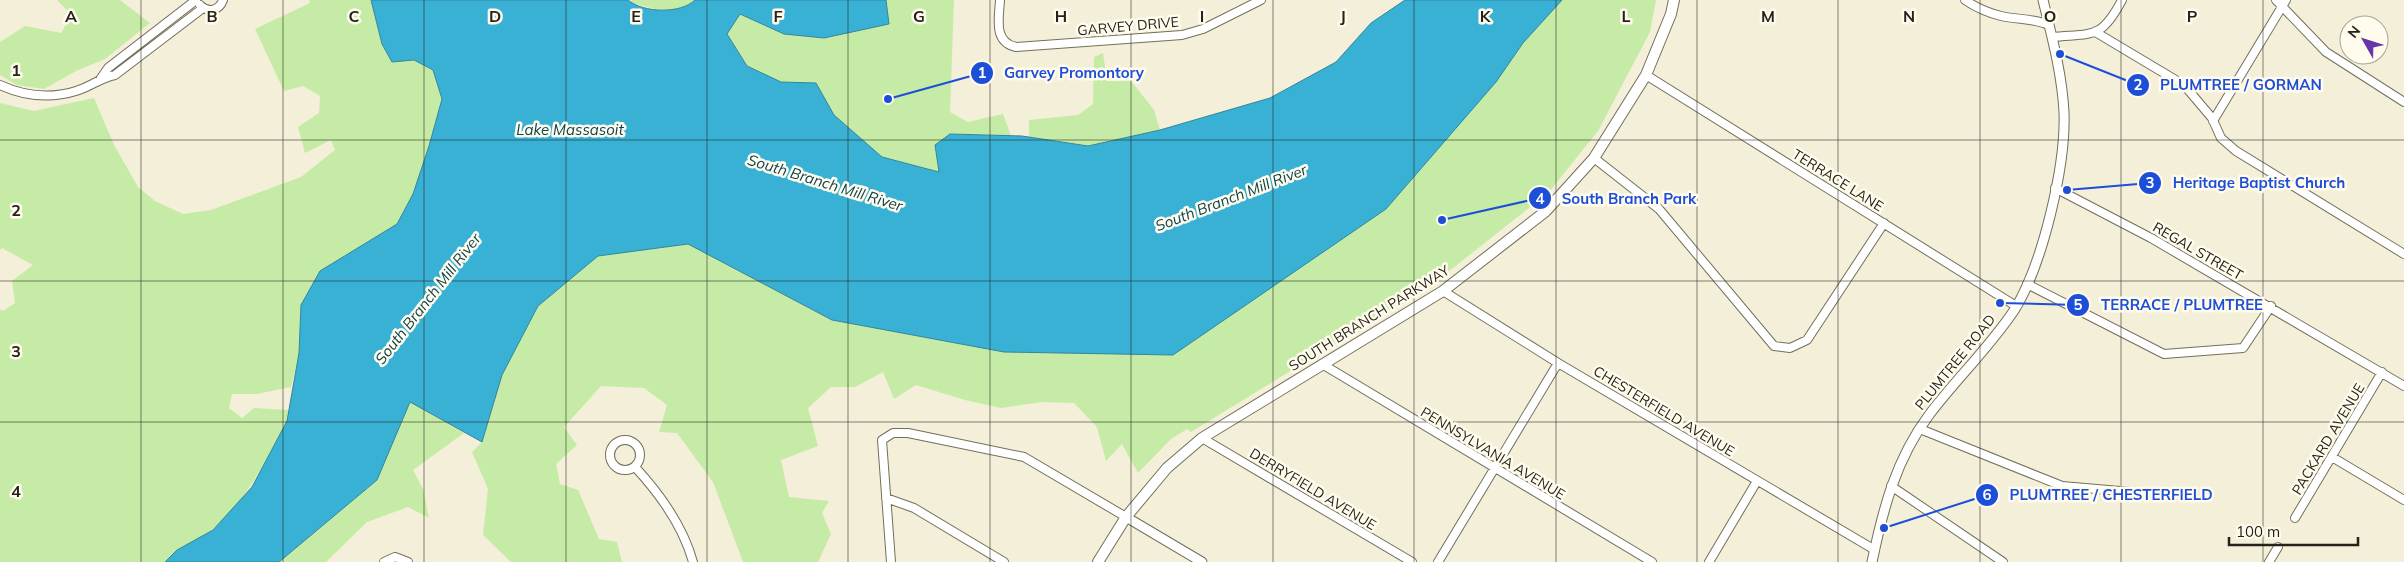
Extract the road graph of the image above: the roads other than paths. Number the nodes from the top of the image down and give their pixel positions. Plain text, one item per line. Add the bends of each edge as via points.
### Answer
1 (197, 0) edge
2 (223, 0) edge
3 (1000, 0) edge
4 (1261, 0) edge
5 (1674, 0) edge
6 (1965, 0) edge
7 (2043, 0) edge
8 (2122, 0) edge
9 (2276, 0) edge
10 (2284, 4) edge
11 (203, 8) junction
12 (178, 14) junction
13 (184, 23) junction
14 (2049, 25) junction
15 (2097, 33) junction
16 (2052, 38) junction
17 (1646, 75) junction
18 (102, 78) junction
19 (0, 85) edge
20 (2404, 102) edge
21 (2213, 121) junction
22 (1594, 158) junction
23 (2055, 188) junction
24 (1884, 223) junction
25 (2404, 254) edge
26 (2027, 284) junction
27 (1443, 291) junction
28 (2016, 306) junction
29 (2271, 306) junction
30 (1558, 363) junction
31 (1322, 364) junction
32 (2382, 372) junction
33 (2404, 386) edge
34 (1920, 430) junction
35 (1202, 438) junction
36 (2332, 457) junction
37 (635, 466) junction
38 (1494, 468) junction
39 (1756, 481) junction
40 (1891, 486) junction
41 (2155, 494) dead end
42 (886, 498) junction
43 (2404, 500) edge
44 (1126, 517) junction
45 (2295, 518) dead end
46 (2278, 547) dead end
47 (1874, 550) junction
48 (384, 562) edge
49 (408, 562) edge
50 (693, 562) edge
51 (891, 562) edge
52 (1004, 562) edge
53 (1098, 562) edge
54 (1202, 562) edge
55 (1412, 562) edge
56 (1438, 562) edge
57 (1652, 562) edge
58 (1709, 562) edge
59 (1872, 562) edge
60 (2003, 562) edge
61 (2269, 562) edge

1 - 11 street
1 - 12 street
2 - 11 street via 214,10
3 - 4 street, GARVEY DRIVE via 1000,35 1016,47 1178,36 1203,29
5 - 17 main road, SOUTH BRANCH PARKWAY
6 - 14 street via 2001,16
7 - 14 street, PLUMTREE ROAD
8 - 15 street via 2110,22
9 - 10 street
10 - 20 street via 2331,56
10 - 21 street
11 - 13 street
12 - 13 street
12 - 18 street via 108,68
13 - 18 street via 115,75
14 - 16 street, PLUMTREE ROAD
15 - 16 street
15 - 21 street via 2184,84
16 - 23 street, PLUMTREE ROAD via 2064,113
17 - 22 main road, SOUTH BRANCH PARKWAY
17 - 24 street, TERRACE LANE
18 - 19 street via 77,91 49,96 23,94
21 - 25 street via 2221,138 2236,151
22 - 24 street via 1659,209 1774,346 1790,348 1807,340
22 - 27 main road, SOUTH BRANCH PARKWAY via 1546,211
23 - 26 street, PLUMTREE ROAD via 2041,248
23 - 29 street, REGAL STREET
24 - 28 street, TERRACE LANE
26 - 28 street, PLUMTREE ROAD
26 - 29 street via 2164,354 2243,348
27 - 30 street, CHESTERFIELD AVENUE
27 - 31 main road, SOUTH BRANCH PARKWAY
28 - 34 street, PLUMTREE ROAD
29 - 32 street, REGAL STREET
30 - 38 street
30 - 39 street, CHESTERFIELD AVENUE
31 - 35 main road, SOUTH BRANCH PARKWAY
31 - 38 street, PENNSYLVANIA AVENUE
32 - 33 street, REGAL STREET
32 - 36 street, PACKARD AVENUE
34 - 40 street, PLUMTREE ROAD via 1905,453
34 - 41 street via 2062,486
35 - 44 main road, SOUTH BRANCH PARKWAY via 1167,468
35 - 55 street, DERRYFIELD AVENUE
36 - 43 street
36 - 45 street, PACKARD AVENUE
37 - 37 street via 625,470 615,466 610,457 614,444 627,440 636,444 640,454
37 - 50 street via 674,519
38 - 56 street
38 - 57 street, PENNSYLVANIA AVENUE
39 - 47 street, CHESTERFIELD AVENUE
39 - 58 street
40 - 47 street, PLUMTREE ROAD
40 - 60 street
42 - 44 street via 882,440 893,432 908,433 1024,457
42 - 51 street
42 - 52 street via 914,508
44 - 53 main road, SOUTH BRANCH PARKWAY
44 - 54 street
46 - 61 street
47 - 59 street, PLUMTREE ROAD
48 - 49 street via 395,557

